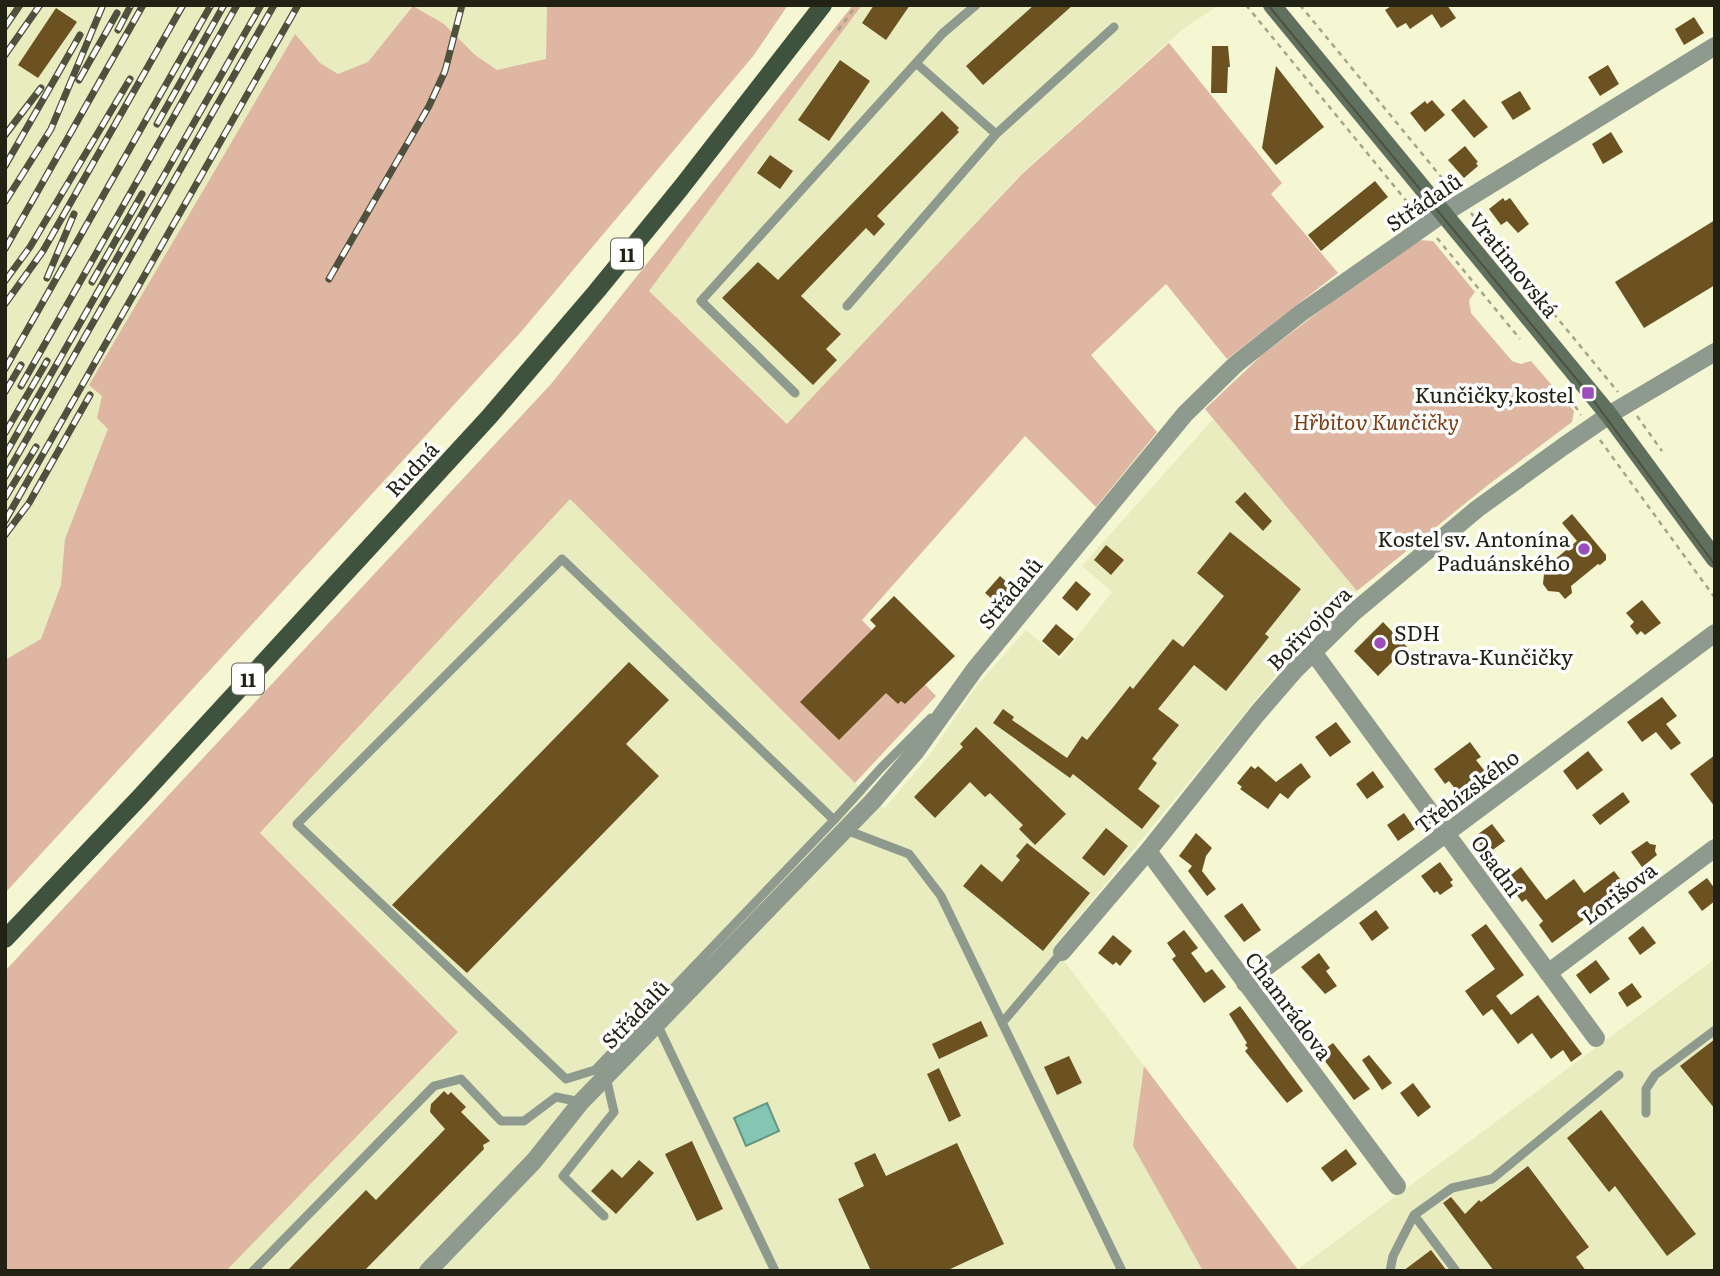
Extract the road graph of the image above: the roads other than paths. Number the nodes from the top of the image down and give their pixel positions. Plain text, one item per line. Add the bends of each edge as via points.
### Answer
1 (823, 5) edge
2 (976, 5) edge
3 (1272, 5) edge
4 (1114, 27) dead end
5 (1715, 46) edge
6 (916, 63) junction
7 (996, 134) junction
8 (1444, 213) junction
9 (847, 306) dead end
10 (1715, 352) edge
11 (795, 393) dead end
12 (1609, 415) junction
13 (1715, 559) edge
14 (1715, 633) edge
15 (1313, 652) junction
16 (839, 825) junction
17 (1446, 833) junction
18 (1715, 848) edge
19 (1148, 850) junction
20 (5, 939) edge
21 (1062, 952) joint
22 (1548, 972) junction
23 (1245, 983) junction
24 (657, 1022) junction
25 (1002, 1023) junction
26 (1715, 1030) edge
27 (1596, 1038) dead end
28 (606, 1075) junction
29 (1619, 1075) dead end
30 (580, 1102) junction
31 (1646, 1112) dead end
32 (1397, 1186) dead end
33 (1414, 1215) junction
34 (604, 1216) dead end
35 (253, 1271) edge
36 (428, 1271) edge
37 (775, 1271) edge
38 (1122, 1271) edge
39 (1390, 1271) edge
40 (1457, 1271) edge

1 - 20 main road, Rudná / 11 via 680,189 507,396
2 - 6 lane
3 - 8 street, Vratimovská
4 - 7 lane
5 - 8 street, Střádalů
6 - 7 lane
6 - 11 lane via 701,301
7 - 9 lane
8 - 12 street, Vratimovská
8 - 16 street, Střádalů via 1290,321 1185,414 959,690 916,751
10 - 12 street, Bořivojova
12 - 13 street, Vratimovská
12 - 15 street, Bořivojova via 1467,517
14 - 17 street, Třebízského
15 - 17 street, Osadní
15 - 19 street, Bořivojova
16 - 16 lane via 562,559 297,824 566,1079 595,1070
16 - 24 street, Střádalů
16 - 25 lane via 909,854 941,896
17 - 22 street, Osadní
17 - 23 street, Třebízského
18 - 22 street, Lorišova
19 - 21 street, Bořivojova
19 - 23 street, Chamrádova
21 - 25 lane
22 - 27 street, Osadní
23 - 32 street, Chamrádova
24 - 28 street, Střádalů
24 - 37 lane
25 - 38 lane
26 - 31 lane via 1655,1075 1646,1088
28 - 30 street, Střádalů
28 - 34 lane via 614,1112 563,1176
29 - 33 lane via 1492,1179 1452,1188
30 - 35 lane via 556,1097 524,1121 501,1121 460,1079 435,1086
30 - 36 street, Střádalů via 534,1161
33 - 39 lane
33 - 40 lane

